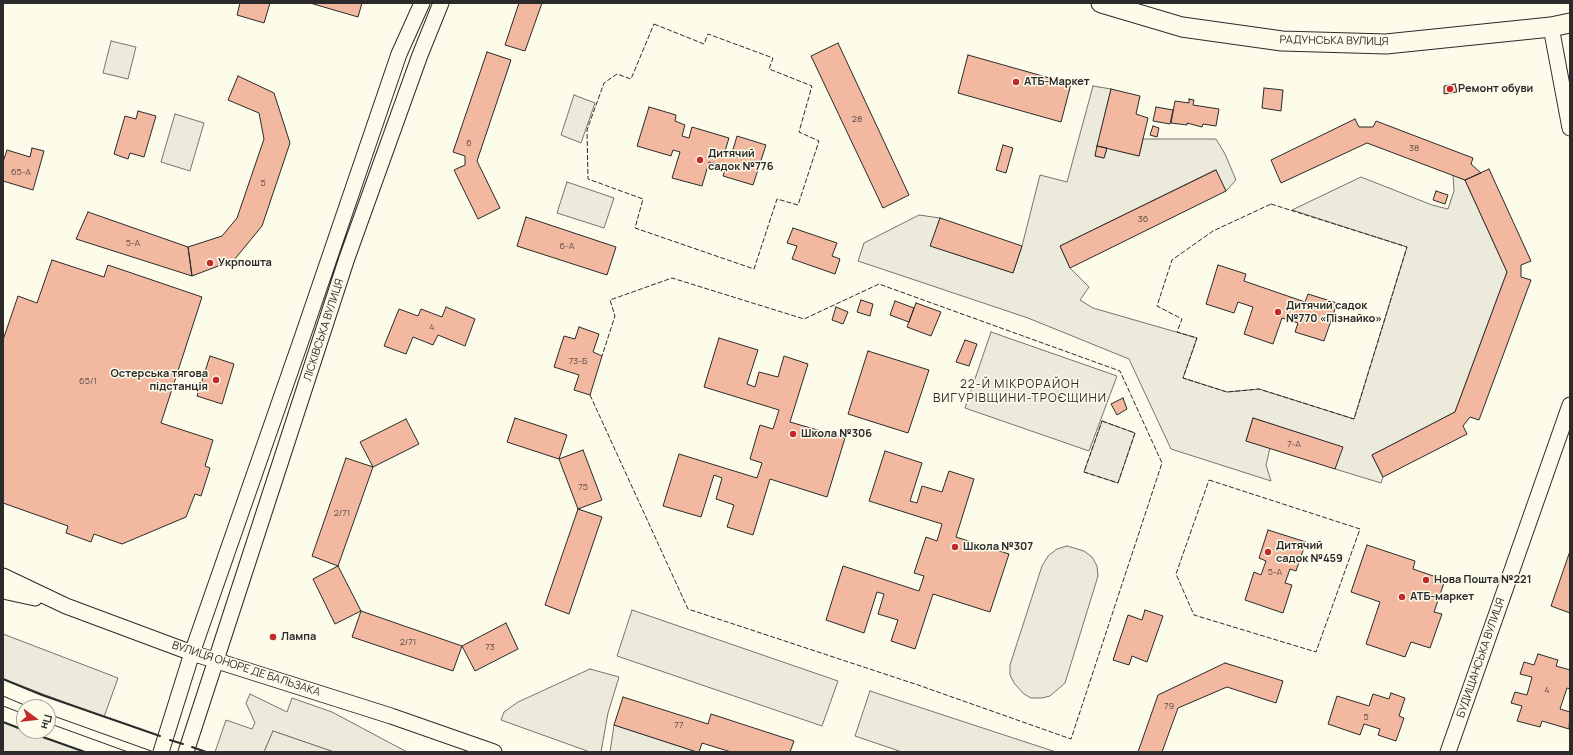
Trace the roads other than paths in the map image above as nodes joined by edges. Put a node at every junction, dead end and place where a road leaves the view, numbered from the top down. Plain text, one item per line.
1 (422, 3) edge
2 (441, 3) edge
3 (1101, 3) edge
4 (1570, 23) edge
5 (1551, 27) junction
6 (1570, 128) edge
7 (1570, 405) edge
8 (3, 576) edge
9 (3, 591) edge
10 (66, 606) junction
11 (192, 653) junction
12 (217, 660) junction
13 (161, 752) edge
14 (186, 752) edge
15 (494, 752) edge
16 (1448, 752) edge

1 - 11 street, ЛІСКІВСЬКА ВУЛИЦЯ
2 - 12 street, ЛІСКІВСЬКА ВУЛИЦЯ
3 - 5 main road, РАДУНСЬКА ВУЛИЦЯ
4 - 5 main road, РАДУНСЬКА ВУЛИЦЯ
5 - 6 street
7 - 16 street, БУДИЩАНСЬКА ВУЛИЦЯ
8 - 10 street, ВУЛИЦЯ ОНОРЕ ДЕ БАЛЬЗАКА
9 - 10 street
10 - 11 street, ВУЛИЦЯ ОНОРЕ ДЕ БАЛЬЗАКА
11 - 12 street, ВУЛИЦЯ ОНОРЕ ДЕ БАЛЬЗАКА
11 - 13 street, ЛІСКІВСЬКА ВУЛИЦЯ
12 - 14 street, ЛІСКІВСЬКА ВУЛИЦЯ
12 - 15 street, ВУЛИЦЯ ОНОРЕ ДЕ БАЛЬЗАКА

